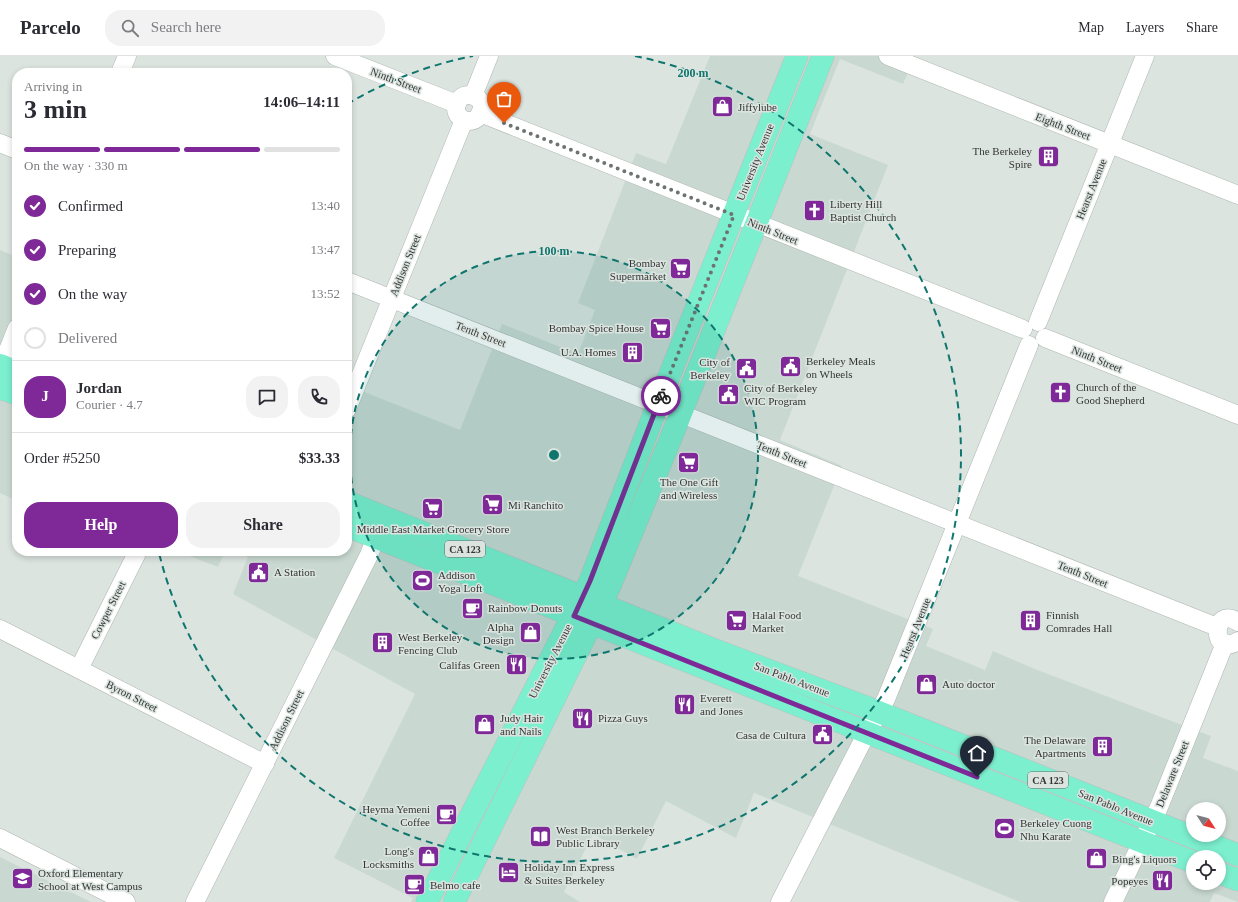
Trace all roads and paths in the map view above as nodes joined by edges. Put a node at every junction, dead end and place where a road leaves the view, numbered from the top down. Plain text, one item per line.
1 (126, 56) edge
2 (334, 56) edge
3 (489, 56) edge
4 (797, 56) edge
5 (823, 56) edge
6 (888, 56) edge
7 (1145, 56) edge
8 (122, 68) edge
9 (473, 96) junction
10 (460, 112) junction
11 (480, 113) junction
12 (0, 143) edge
13 (1109, 144) junction
14 (12, 148) edge
15 (1238, 195) edge
16 (734, 215) junction
17 (756, 224) junction
18 (352, 283) edge
19 (391, 299) junction
20 (1034, 334) junction
21 (12, 345) edge
22 (5, 368) edge
23 (0, 388) edge
24 (12, 392) edge
25 (352, 396) edge
26 (658, 405) junction
27 (681, 414) junction
28 (1238, 415) edge
29 (352, 504) edge
30 (958, 522) junction
31 (352, 528) edge
32 (376, 537) junction
33 (136, 556) edge
34 (588, 610) junction
35 (1237, 617) edge
36 (1217, 627) junction
37 (0, 629) edge
38 (1231, 642) edge
39 (79, 669) junction
40 (879, 712) junction
41 (867, 734) junction
42 (265, 764) junction
43 (1152, 822) junction
44 (0, 838) edge
45 (1143, 842) junction
46 (1238, 856) edge
47 (1186, 859) edge
48 (1226, 876) edge
49 (1238, 880) edge
50 (126, 902) edge
51 (195, 902) edge
52 (428, 902) edge
53 (454, 902) edge
54 (780, 902) edge
55 (1113, 902) edge

1 - 8 street
2 - 10 street, Ninth Street
3 - 9 street
4 - 16 main road, University Avenue
5 - 17 main road, University Avenue
6 - 13 street, Eighth Street
7 - 13 street, Hearst Avenue
9 - 10 street
9 - 11 street
10 - 11 street
10 - 19 street, Addison Street
11 - 16 street, Ninth Street
12 - 14 street
13 - 15 street, Eighth Street
13 - 20 street, Hearst Avenue
16 - 17 street, Ninth Street
16 - 26 main road, University Avenue
17 - 20 street, Ninth Street
17 - 27 main road, University Avenue
18 - 19 street, Tenth Street
19 - 25 street, Addison Street
19 - 26 street, Tenth Street
20 - 28 street, Ninth Street
20 - 30 street, Hearst Avenue
21 - 22 street
23 - 24 main road
26 - 27 street, Tenth Street
26 - 34 main road, University Avenue
27 - 30 street, Tenth Street
27 - 34 main road, University Avenue
29 - 34 main road, San Pablo Avenue / CA 123
30 - 36 street, Tenth Street
30 - 40 street, Hearst Avenue
31 - 32 main road, San Pablo Avenue / CA 123
32 - 34 main road, San Pablo Avenue / CA 123
32 - 42 street, Addison Street
33 - 39 street, Cowper Street
34 - 40 main road, San Pablo Avenue / CA 123
34 - 41 main road, San Pablo Avenue / CA 123
34 - 52 main road, University Avenue
34 - 53 main road, University Avenue
35 - 36 street
36 - 38 street
37 - 39 street, Byron Street
38 - 43 street, Delaware Street
39 - 42 street, Byron Street
40 - 41 street, Hearst Avenue
40 - 43 main road, San Pablo Avenue / CA 123
41 - 45 main road, San Pablo Avenue / CA 123
41 - 54 street, Hearst Avenue
42 - 51 street, Addison Street
43 - 45 street, Delaware Street
43 - 46 main road, San Pablo Avenue / CA 123
44 - 50 street
45 - 47 main road, San Pablo Avenue / CA 123
45 - 55 street, Delaware Street
48 - 49 main road

